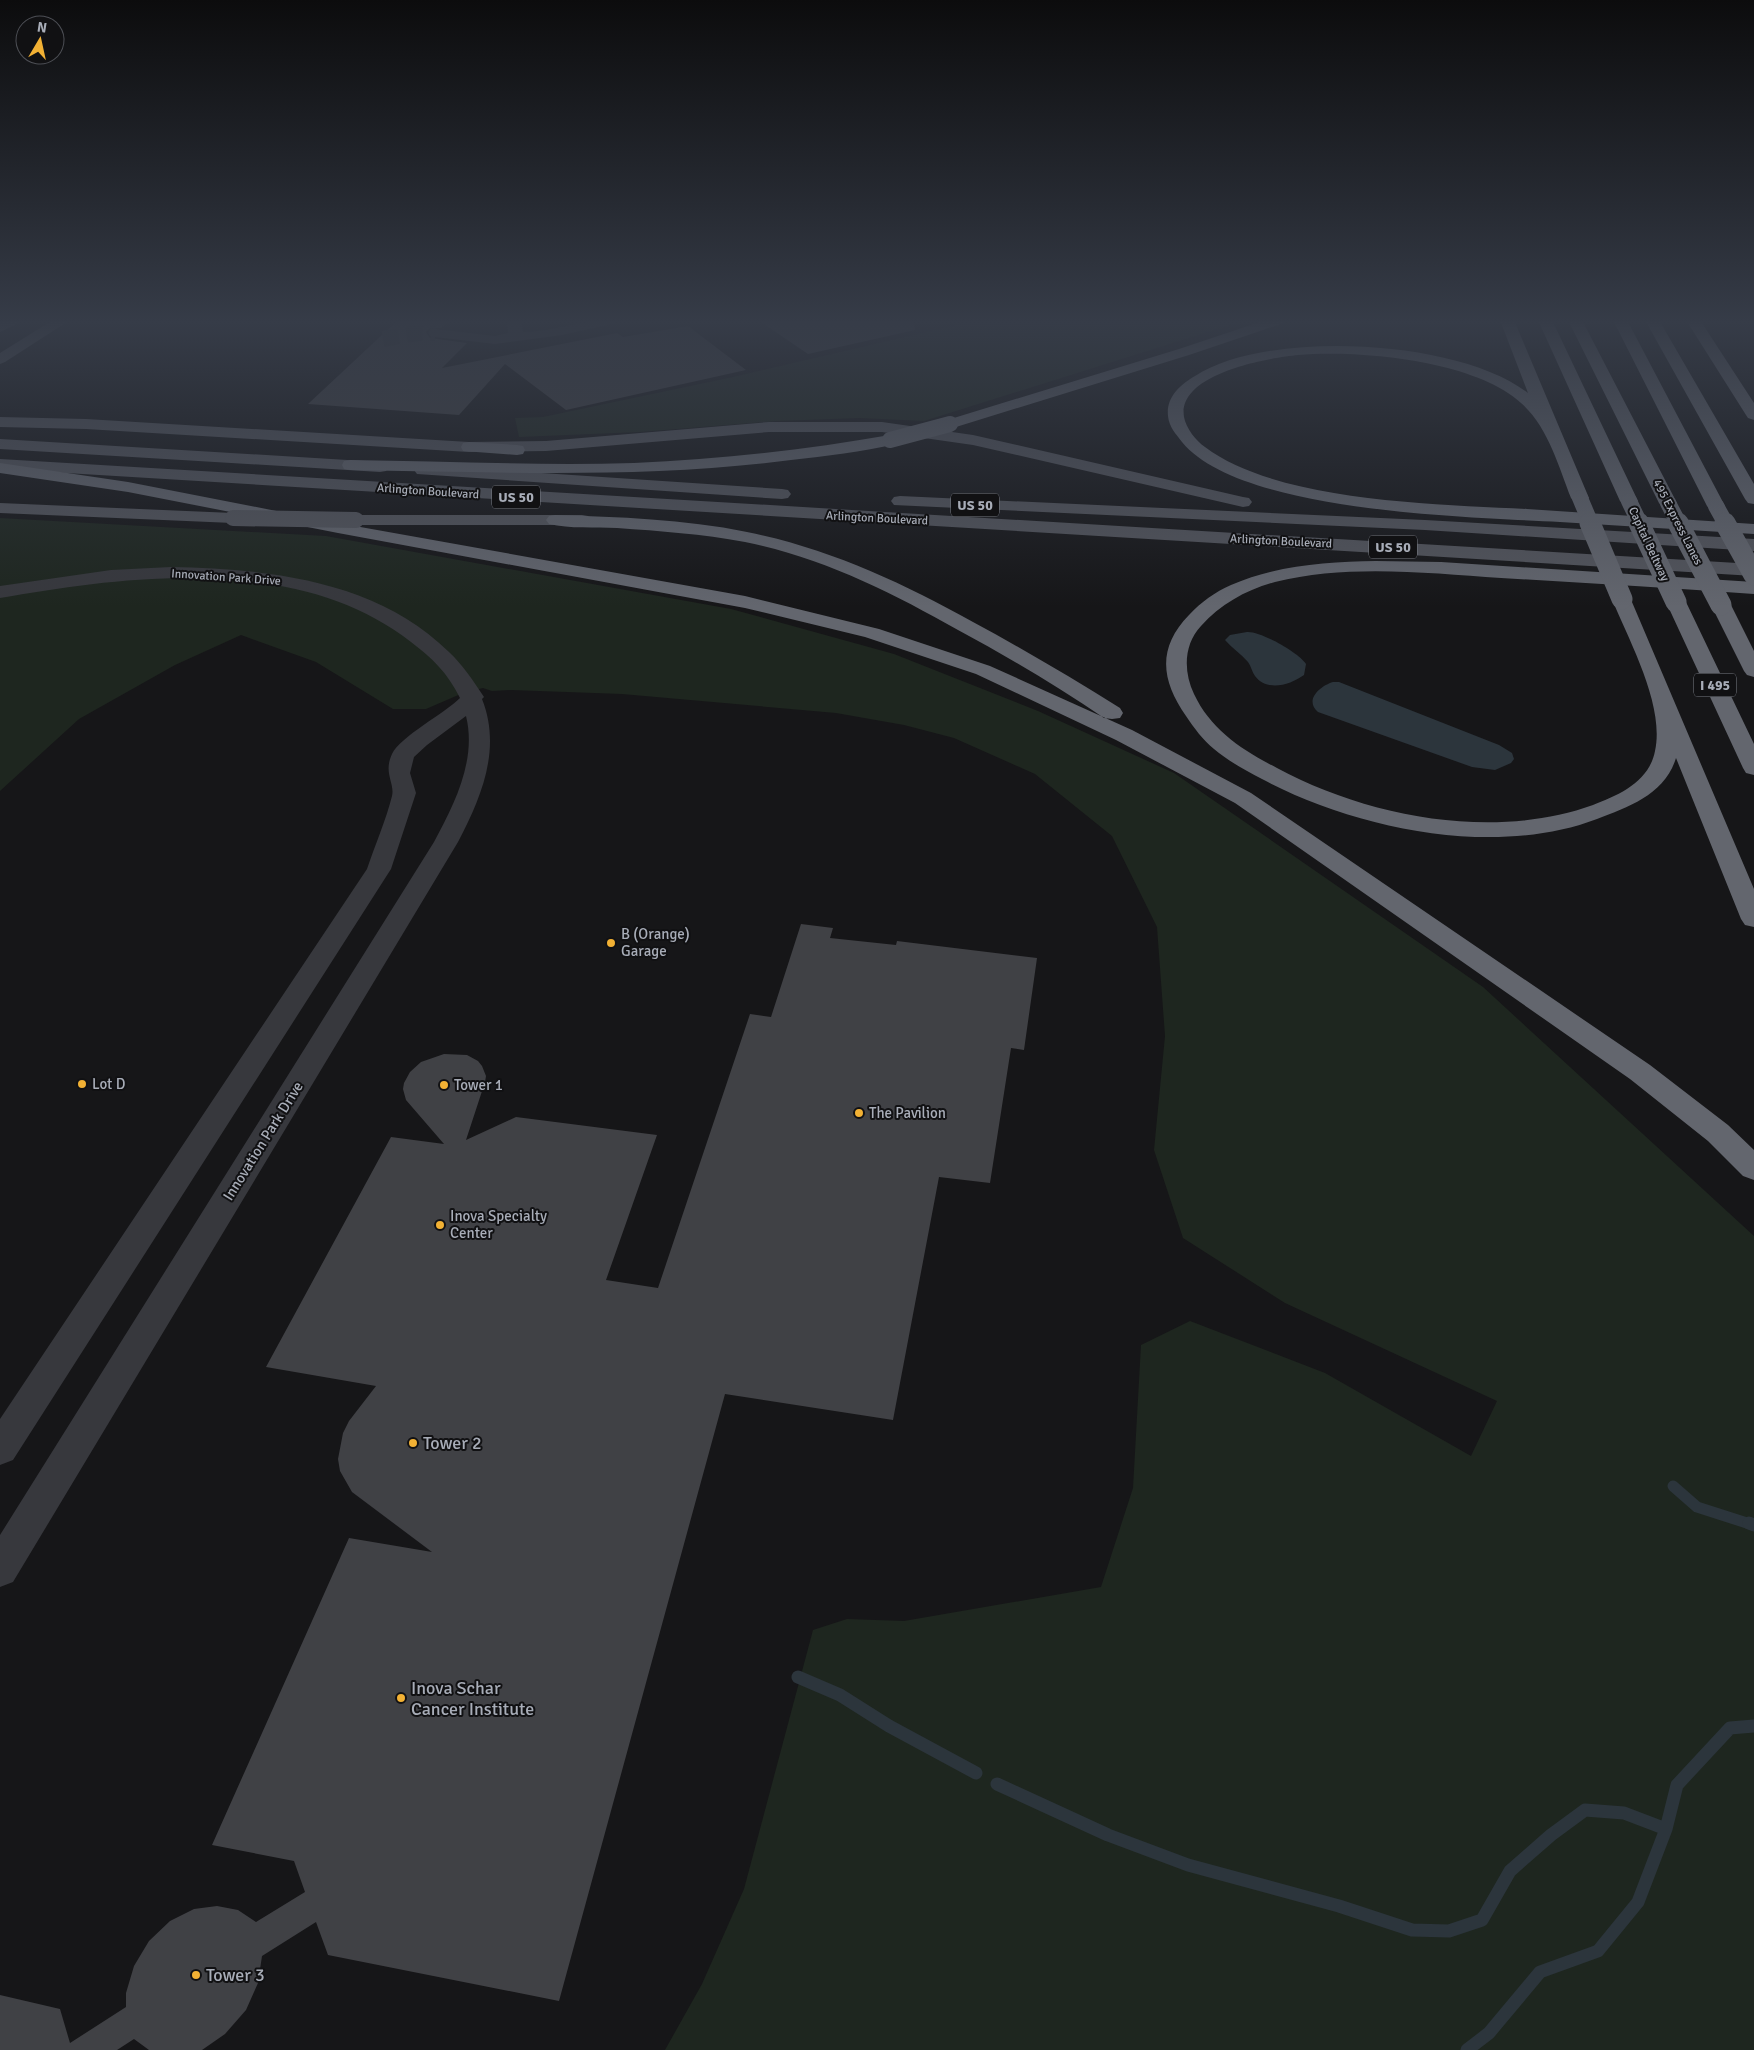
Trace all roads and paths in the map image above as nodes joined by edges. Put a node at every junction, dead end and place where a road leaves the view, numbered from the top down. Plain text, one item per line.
1 (14, 416) edge
2 (977, 416) edge
3 (1175, 416) edge
4 (1541, 416) edge
5 (1545, 416) edge
6 (1589, 416) edge
7 (1624, 416) edge
8 (1669, 416) edge
9 (1707, 416) edge
10 (0, 422) edge
11 (86, 424) junction
12 (1548, 424) junction
13 (0, 444) edge
14 (469, 447) junction
15 (718, 462) junction
16 (350, 465) junction
17 (0, 466) edge
18 (800, 495) dead end
19 (1754, 499) edge
20 (887, 500) dead end
21 (0, 508) edge
22 (555, 520) junction
23 (1425, 525) junction
24 (1032, 528) junction
25 (1754, 529) edge
26 (1754, 545) edge
27 (1754, 570) edge
28 (1754, 575) edge
29 (1754, 588) edge
30 (0, 592) edge
31 (1754, 671) edge
32 (1657, 684) junction
33 (473, 697) junction
34 (1754, 768) edge
35 (1243, 798) junction
36 (1754, 919) edge
37 (1754, 1168) edge
38 (0, 1449) edge
39 (0, 1569) edge

1 - 11 main road
2 - 15 highway, bridge
3 - 25 highway
4 - 12 highway
5 - 12 highway
6 - 34 highway, Capital Beltway / I 495, bridge
7 - 31 highway, 495 Express Lanes / I 495, bridge
8 - 28 highway, bridge
9 - 19 highway
10 - 11 main road
11 - 14 main road
12 - 32 highway, bridge
13 - 16 main road, Arlington Boulevard / US 50
14 - 15 highway
14 - 23 main road
15 - 16 highway
16 - 18 main road, Arlington Boulevard / US 50
17 - 24 main road, Arlington Boulevard / US 50
17 - 35 highway
20 - 23 main road, Arlington Boulevard / US 50
21 - 22 main road, bridge
22 - 24 main road
22 - 35 highway
23 - 26 main road, Arlington Boulevard / US 50
24 - 27 main road, Arlington Boulevard / US 50
29 - 32 highway
30 - 33 street, Innovation Park Drive
32 - 36 highway
33 - 38 street
33 - 39 street, Innovation Park Drive
35 - 37 highway

